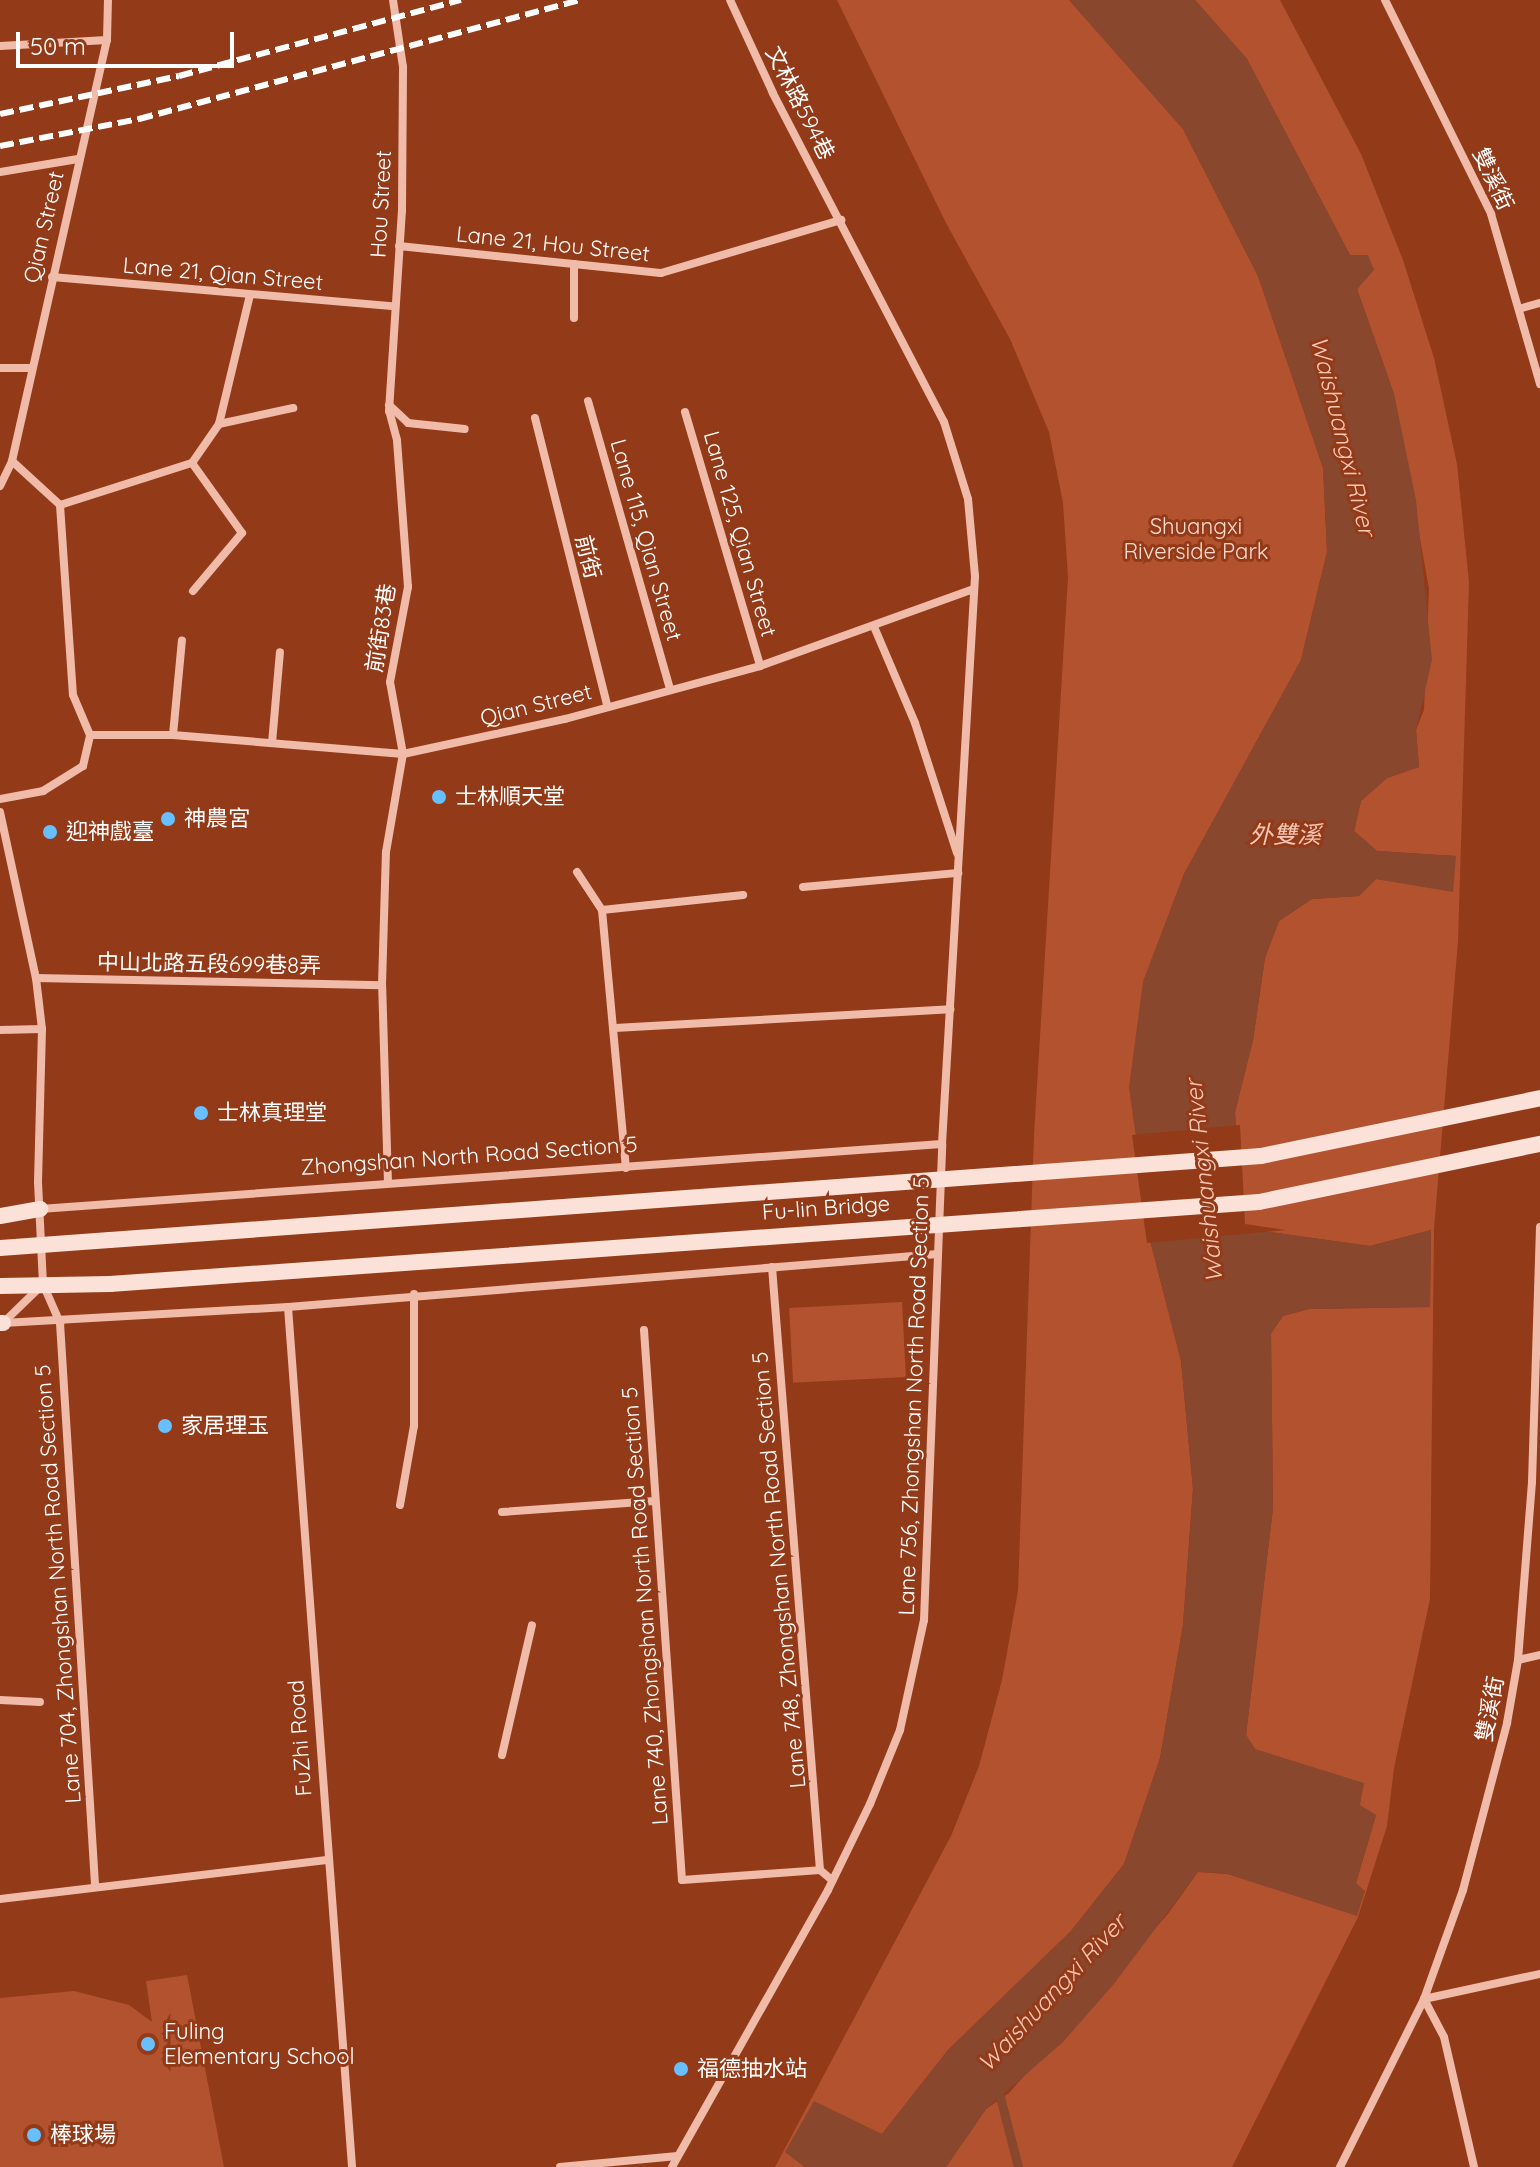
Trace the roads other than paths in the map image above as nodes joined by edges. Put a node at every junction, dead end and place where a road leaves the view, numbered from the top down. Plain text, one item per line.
1 (108, 0) edge
2 (393, 0) edge
3 (730, 0) edge
4 (1385, 0) edge
5 (107, 40) junction
6 (0, 46) edge
7 (78, 159) junction
8 (0, 172) edge
9 (841, 220) junction
10 (399, 246) junction
11 (574, 264) junction
12 (52, 277) junction
13 (250, 295) junction
14 (1540, 303) edge
15 (392, 306) junction
16 (1522, 308) junction
17 (574, 318) dead end
18 (0, 368) edge
19 (29, 368) junction
20 (1540, 384) edge
21 (588, 401) dead end
22 (293, 408) dead end
23 (389, 408) junction
24 (685, 412) dead end
25 (535, 418) dead end
26 (219, 424) junction
27 (465, 429) dead end
28 (12, 461) junction
29 (192, 463) junction
30 (0, 486) edge
31 (60, 505) junction
32 (974, 589) junction
33 (193, 591) dead end
34 (875, 629) junction
35 (182, 640) dead end
36 (280, 652) dead end
37 (760, 666) junction
38 (670, 689) junction
39 (607, 705) junction
40 (90, 735) junction
41 (173, 735) junction
42 (272, 743) junction
43 (403, 754) junction
44 (0, 799) edge
45 (1, 817) edge
46 (959, 858) junction
47 (577, 872) dead end
48 (958, 873) junction
49 (803, 887) dead end
50 (743, 895) dead end
51 (602, 910) junction
52 (36, 978) junction
53 (382, 985) junction
54 (950, 1009) junction
55 (615, 1028) junction
56 (42, 1029) junction
57 (0, 1030) edge
58 (1540, 1098) edge
59 (942, 1144) junction
60 (1540, 1144) edge
61 (626, 1168) junction
62 (388, 1183) junction
63 (40, 1209) junction
64 (0, 1216) edge
65 (1540, 1227) edge
66 (41, 1246) junction
67 (0, 1248) edge
68 (938, 1254) junction
69 (772, 1267) junction
70 (43, 1284) junction
71 (0, 1286) edge
72 (414, 1294) junction
73 (288, 1307) junction
74 (60, 1323) junction
75 (1, 1325) edge
76 (644, 1330) dead end
77 (655, 1501) junction
78 (400, 1505) dead end
79 (502, 1512) dead end
80 (532, 1625) dead end
81 (1540, 1655) edge
82 (1518, 1660) junction
83 (0, 1700) edge
84 (40, 1702) dead end
85 (502, 1755) dead end
86 (327, 1860) junction
87 (820, 1870) junction
88 (832, 1880) junction
89 (95, 1884) junction
90 (0, 1899) edge
91 (1540, 1974) edge
92 (1424, 1999) junction
93 (677, 2156) junction
94 (352, 2167) edge
95 (560, 2167) edge
96 (672, 2167) edge
97 (1340, 2167) edge
98 (1474, 2167) edge

1 - 5 street, Qian Street
2 - 10 street, Hou Street
3 - 9 street, 文林路594巷
4 - 16 street, 雙溪街
5 - 6 street
5 - 7 street, Qian Street
7 - 8 street
7 - 12 street, Qian Street
9 - 11 street, Lane 21, Hou Street
9 - 32 street, 文林路594巷
10 - 11 street, Lane 21, Hou Street
10 - 15 street, Hou Street
11 - 17 street
12 - 13 street, Lane 21, Qian Street
12 - 19 street, Qian Street
13 - 15 street, Lane 21, Qian Street
13 - 26 street
14 - 16 street
15 - 23 street, Hou Street
16 - 20 street, 雙溪街
18 - 19 street
19 - 28 street, Qian Street
21 - 38 street, Lane 115, Qian Street
22 - 26 street
23 - 27 street
23 - 43 street, 前街83巷
24 - 37 street, Lane 125, Qian Street
25 - 39 street, 前街
26 - 29 street
28 - 30 street, Qian Street
28 - 31 street
29 - 31 street
29 - 33 street
31 - 40 street
32 - 34 street, Qian Street
32 - 46 street, Lane 756, Zhongshan North Road Section 5
34 - 37 street, Qian Street
34 - 46 street
35 - 41 street
36 - 42 street
37 - 38 street, Qian Street
38 - 39 street, Qian Street
39 - 43 street, Qian Street
40 - 41 street, Qian Street
40 - 44 street
41 - 42 street, Qian Street
42 - 43 street, Qian Street
43 - 53 street
45 - 52 street
46 - 48 street, Lane 756, Zhongshan North Road Section 5
47 - 51 street
48 - 49 street
48 - 54 street, Lane 756, Zhongshan North Road Section 5
50 - 51 street
51 - 55 street
52 - 53 street, 中山北路五段699巷8弄
52 - 56 street
53 - 62 street
54 - 55 street
54 - 59 street, Lane 756, Zhongshan North Road Section 5
55 - 61 street
56 - 57 street
56 - 63 street
58 - 66 main road, Fu-lin Bridge, bridge
59 - 61 street, Zhongshan North Road Section 5
59 - 68 street, Lane 756, Zhongshan North Road Section 5
60 - 70 main road, Fu-lin Bridge, bridge
61 - 62 street, Zhongshan North Road Section 5
62 - 63 street, Zhongshan North Road Section 5
63 - 64 main road, Zhongshan North Road Section 5
63 - 66 street
65 - 82 street, 雙溪街
66 - 67 main road
66 - 70 street
68 - 69 street
68 - 88 street, Lane 756, Zhongshan North Road Section 5
69 - 72 street
69 - 87 street, Lane 748, Zhongshan North Road Section 5
70 - 71 main road
70 - 74 street, Lane 704, Zhongshan North Road Section 5
70 - 75 street
72 - 73 street
72 - 78 street
73 - 74 street
73 - 86 street, FuZhi Road
74 - 75 street
74 - 89 street, Lane 704, Zhongshan North Road Section 5
76 - 77 street, Lane 740, Zhongshan North Road Section 5
77 - 79 street
77 - 87 street, Lane 740, Zhongshan North Road Section 5
80 - 85 street
81 - 82 street
82 - 92 street, 雙溪街
83 - 84 street
86 - 89 street
86 - 94 street, FuZhi Road
87 - 88 street
88 - 93 street, Lane 756, Zhongshan North Road Section 5
89 - 90 street
91 - 92 street
92 - 97 street, 雙溪街
92 - 98 street
93 - 95 street
93 - 96 street, Lane 756, Zhongshan North Road Section 5

